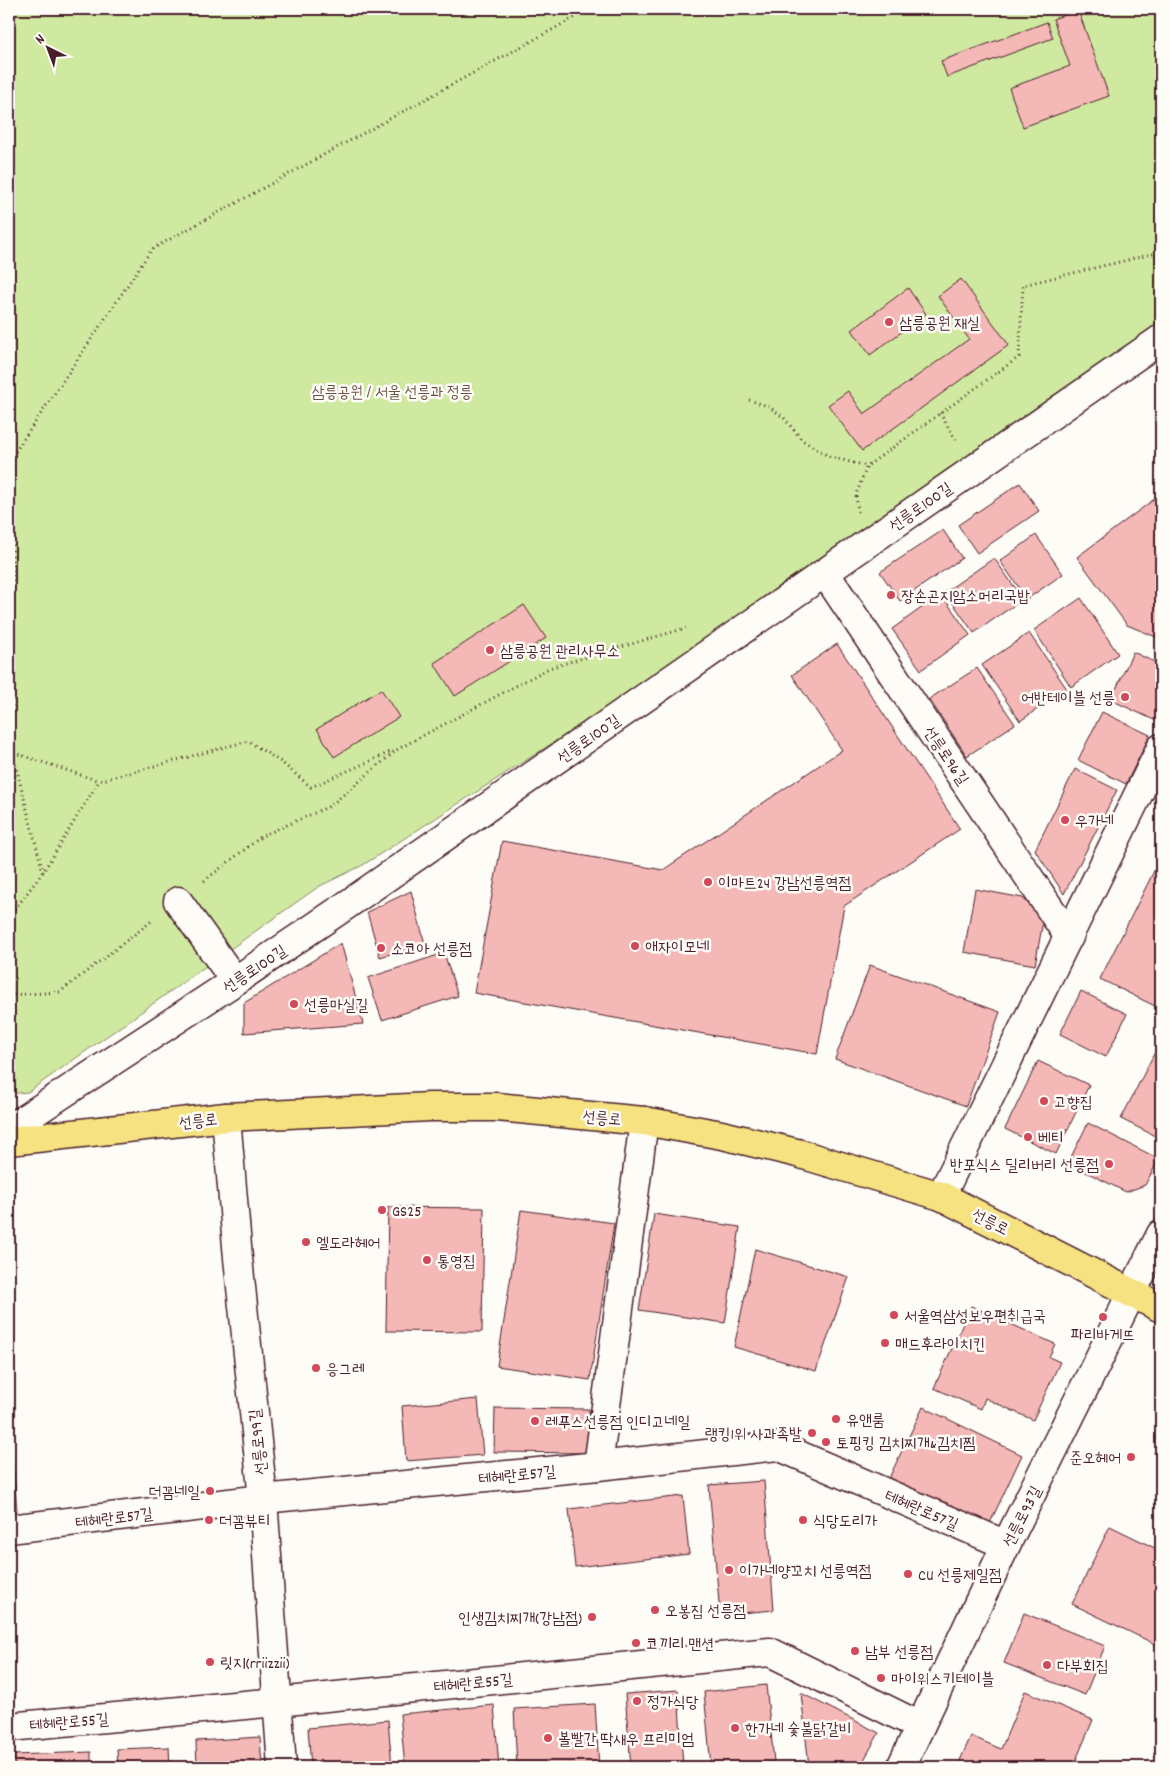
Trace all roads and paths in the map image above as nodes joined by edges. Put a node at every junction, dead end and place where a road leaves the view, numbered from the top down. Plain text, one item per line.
1 (590, 9) edge
2 (1161, 252) edge
3 (1161, 339) edge
4 (749, 400) dead end
5 (940, 413) junction
6 (959, 445) dead end
7 (867, 466) junction
8 (859, 519) dead end
9 (825, 573) junction
10 (692, 626) dead end
11 (1161, 748) edge
12 (398, 749) junction
13 (10, 751) edge
14 (99, 781) junction
15 (43, 872) junction
16 (178, 901) junction
17 (9, 916) edge
18 (1069, 937) junction
19 (235, 981) junction
20 (9, 994) edge
21 (226, 1117) junction
22 (644, 1121) junction
23 (9, 1129) edge
24 (9, 1141) edge
25 (941, 1196) junction
26 (1161, 1234) edge
27 (1133, 1293) junction
28 (1161, 1308) edge
29 (598, 1466) junction
30 (263, 1499) junction
31 (9, 1529) edge
32 (1006, 1545) junction
33 (277, 1702) junction
34 (920, 1726) junction
35 (9, 1727) edge
36 (282, 1767) edge
37 (901, 1767) edge

1 - 13 path
2 - 5 path
3 - 9 street, 선릉로100길
4 - 7 path
5 - 6 path
5 - 7 path
7 - 8 path
9 - 18 street, 선릉로96길
9 - 19 street, 선릉로100길
10 - 12 path
11 - 18 street
12 - 14 path
12 - 16 path
13 - 14 path
13 - 15 path
14 - 15 path
15 - 17 path
16 - 19 street
16 - 20 path
18 - 25 street
19 - 23 street, 선릉로100길
21 - 22 main road, 선릉로
21 - 24 main road, 선릉로
21 - 30 street, 선릉로99길
22 - 25 main road, 선릉로
22 - 29 street
25 - 27 main road, 선릉로
26 - 27 street, 선릉로93길
27 - 28 main road, 선릉로
27 - 32 street, 선릉로93길
29 - 30 street, 테헤란로57길
29 - 32 street, 테헤란로57길
30 - 31 street, 테헤란로57길
30 - 33 street, 선릉로99길
32 - 34 street, 선릉로93길
33 - 34 street, 테헤란로55길
33 - 35 street, 테헤란로55길
33 - 36 street, 선릉로99길
34 - 37 street, 선릉로93길

